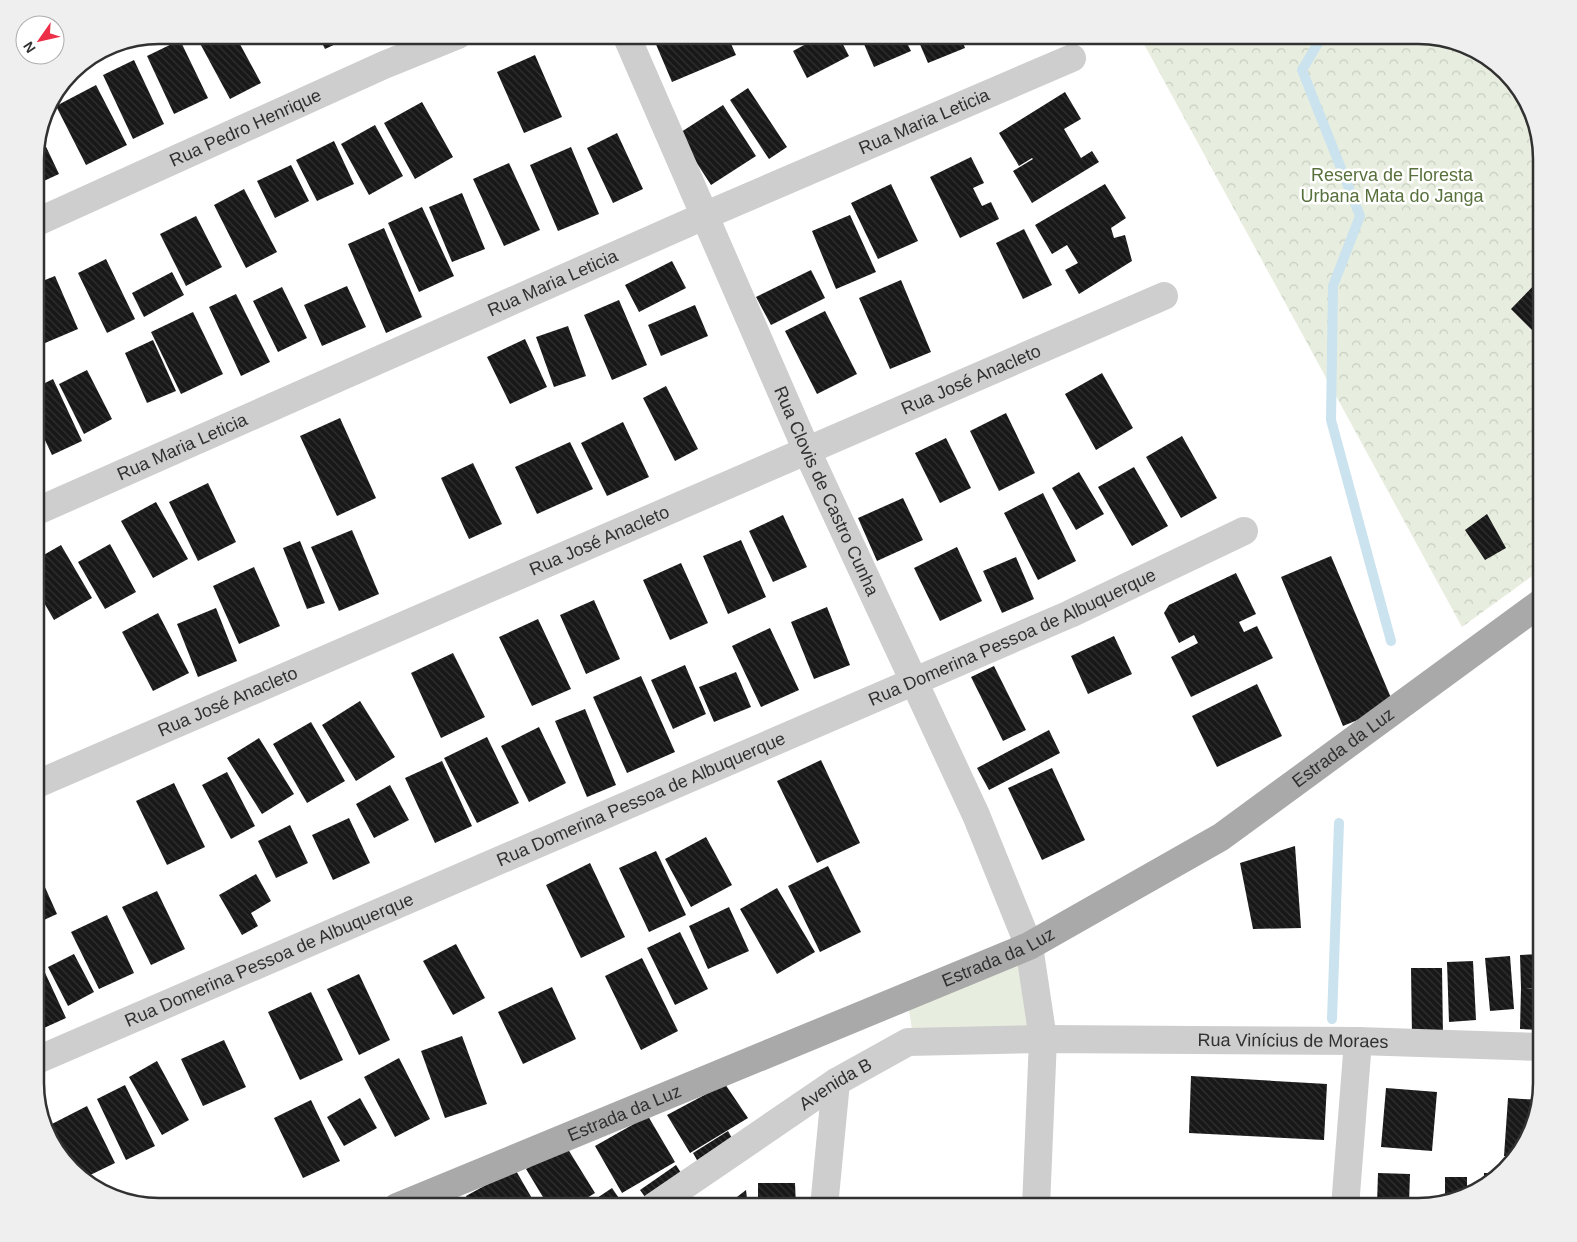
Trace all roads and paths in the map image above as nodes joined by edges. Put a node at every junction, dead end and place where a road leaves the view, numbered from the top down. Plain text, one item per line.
1 (436, 44) edge
2 (630, 44) edge
3 (1072, 58) dead end
4 (704, 216) junction
5 (44, 220) edge
6 (1164, 296) dead end
7 (807, 451) junction
8 (44, 508) edge
9 (1244, 531) dead end
10 (1533, 609) edge
11 (914, 682) junction
12 (44, 781) edge
13 (1029, 946) junction
14 (1043, 1039) junction
15 (1358, 1041) junction
16 (1533, 1047) edge
17 (44, 1057) edge
18 (836, 1082) junction
19 (419, 1198) edge
20 (666, 1198) edge
21 (825, 1198) edge
22 (1036, 1198) edge
23 (1345, 1198) edge

1 - 5 street, Rua Pedro Henrique
2 - 4 street, Rua Clovis de Castro Cunha
3 - 4 street, Rua Maria Leticia
4 - 7 street, Rua Clovis de Castro Cunha
4 - 8 street, Rua Maria Leticia
6 - 7 street, Rua José Anacleto
7 - 11 street, Rua Clovis de Castro Cunha
7 - 12 street, Rua José Anacleto
9 - 11 street, Rua Domerina Pessoa de Albuquerque
10 - 13 main road, Estrada da Luz
11 - 13 street, Rua Clovis de Castro Cunha
11 - 17 street, Rua Domerina Pessoa de Albuquerque
13 - 14 street, Rua Clovis de Castro Cunha
13 - 19 main road, Estrada da Luz
14 - 15 street, Rua Vinícius de Moraes
14 - 18 street, Avenida B
14 - 22 street, Rua Clovis de Castro Cunha
15 - 16 street, Rua Vinícius de Moraes
15 - 23 street
18 - 20 street, Avenida B
18 - 21 street

